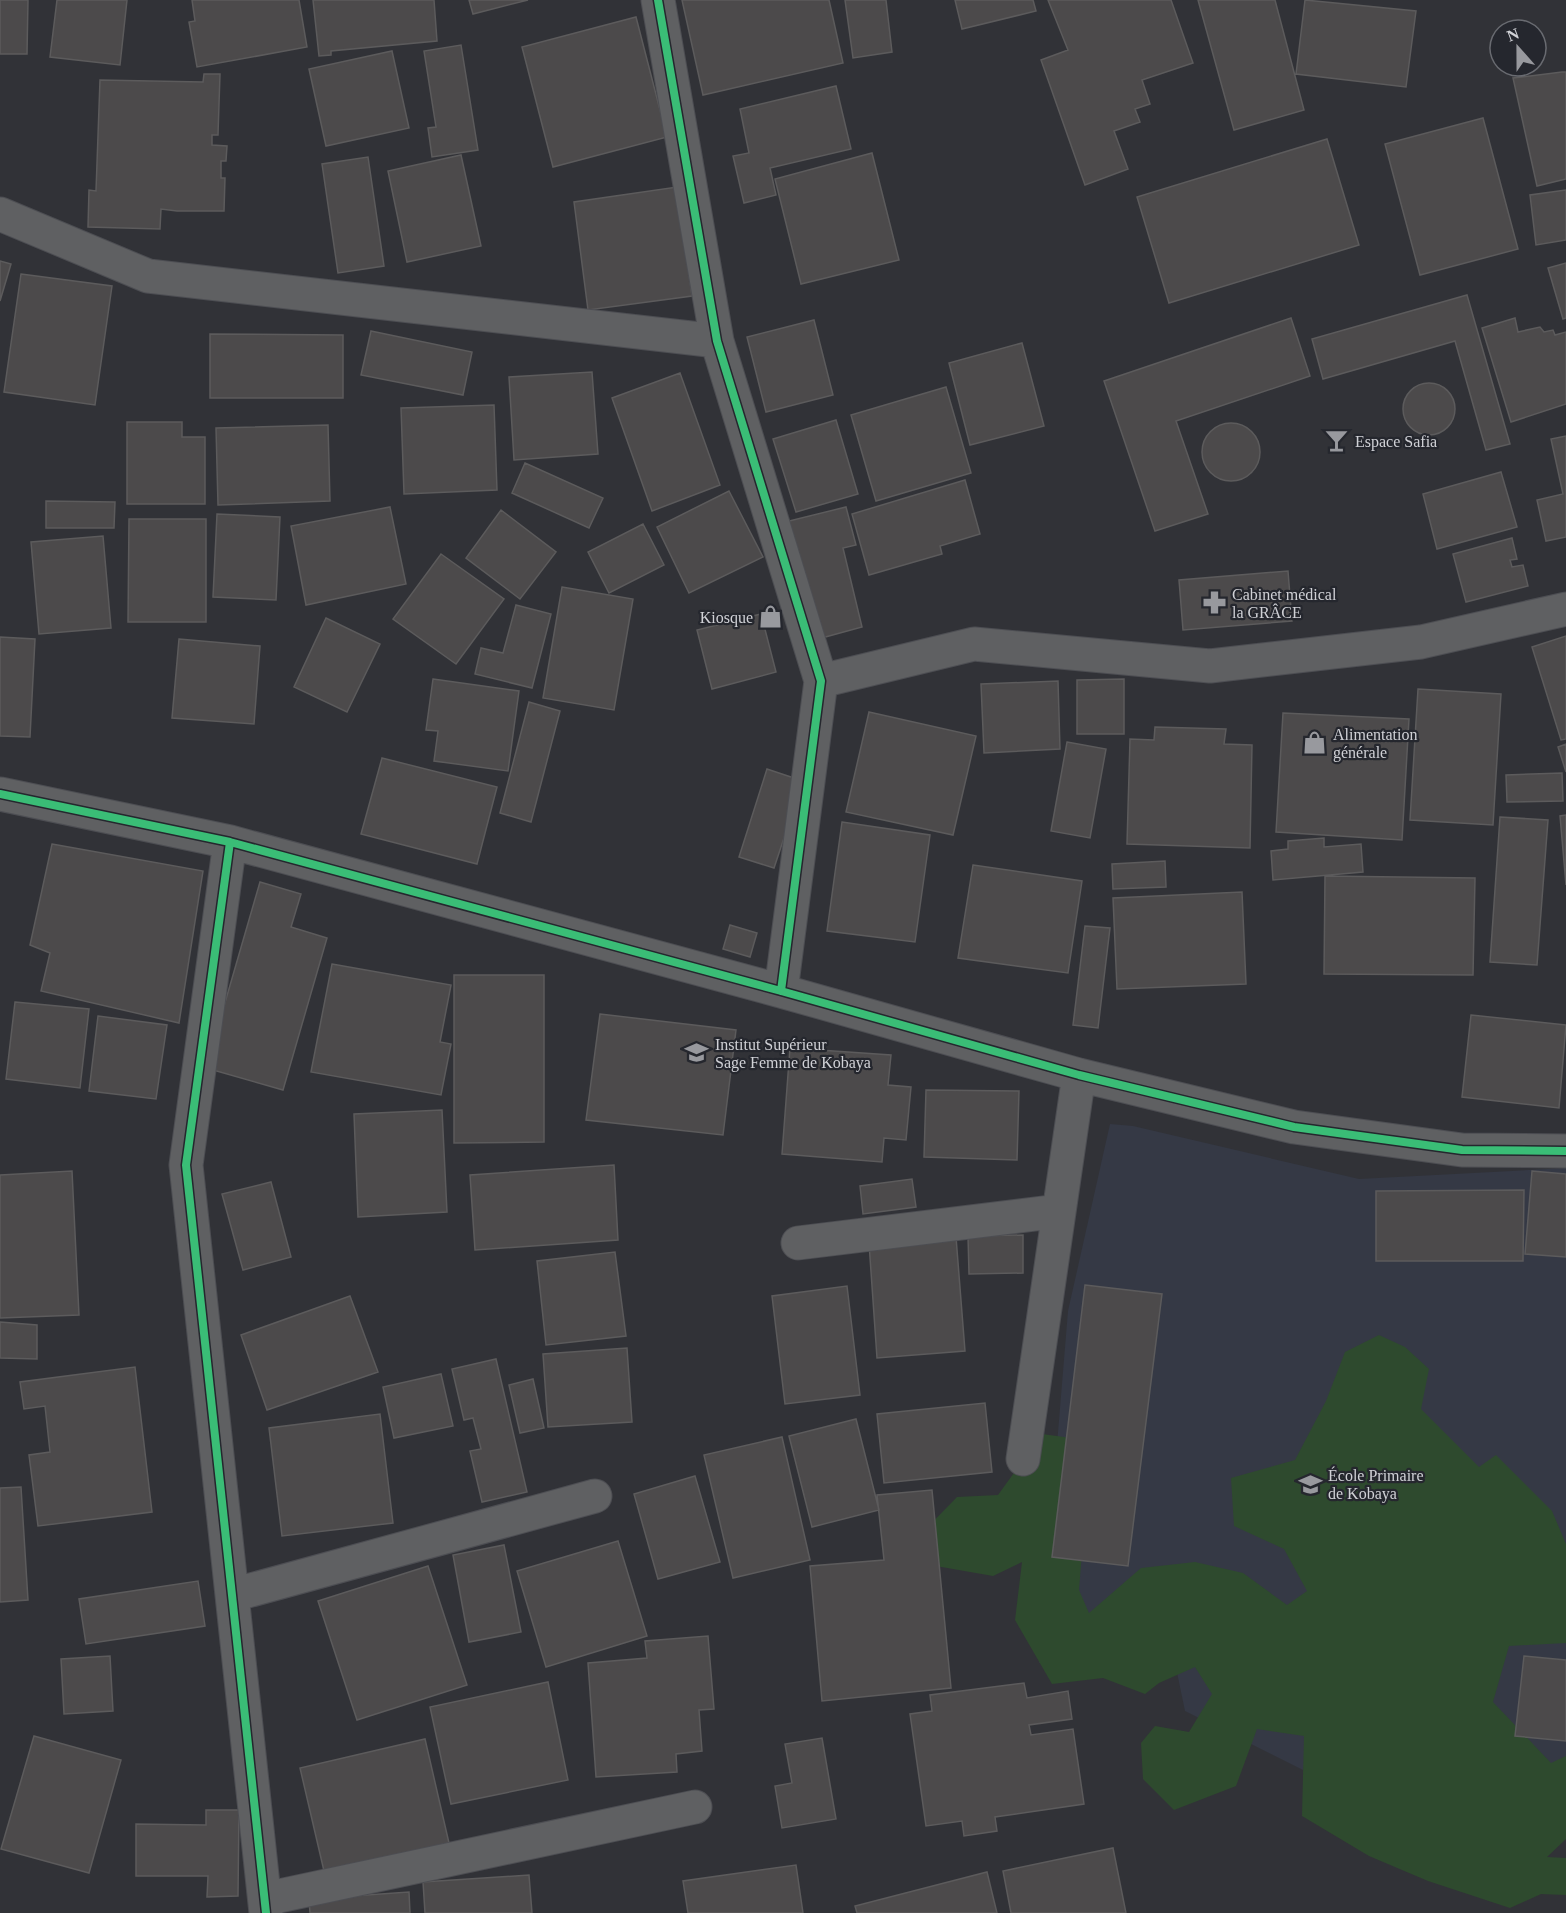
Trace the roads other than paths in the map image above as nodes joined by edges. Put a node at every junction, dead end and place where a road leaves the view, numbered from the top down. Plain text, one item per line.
1 (658, 0) edge
2 (0, 214) edge
3 (717, 341) junction
4 (1566, 609) edge
5 (821, 681) junction
6 (0, 794) edge
7 (230, 842) junction
8 (781, 991) junction
9 (1079, 1075) junction
10 (1566, 1151) edge
11 (1059, 1211) junction
12 (798, 1243) dead end
13 (1023, 1459) dead end
14 (595, 1496) dead end
15 (232, 1595) junction
16 (695, 1807) dead end
17 (265, 1906) edge

1 - 3 street
2 - 3 street
3 - 5 street
4 - 5 street
5 - 8 street
6 - 7 street
7 - 8 street
7 - 15 street
8 - 9 street
9 - 10 street
9 - 11 street
11 - 12 street
11 - 13 street
14 - 15 street
15 - 17 street
16 - 17 street

